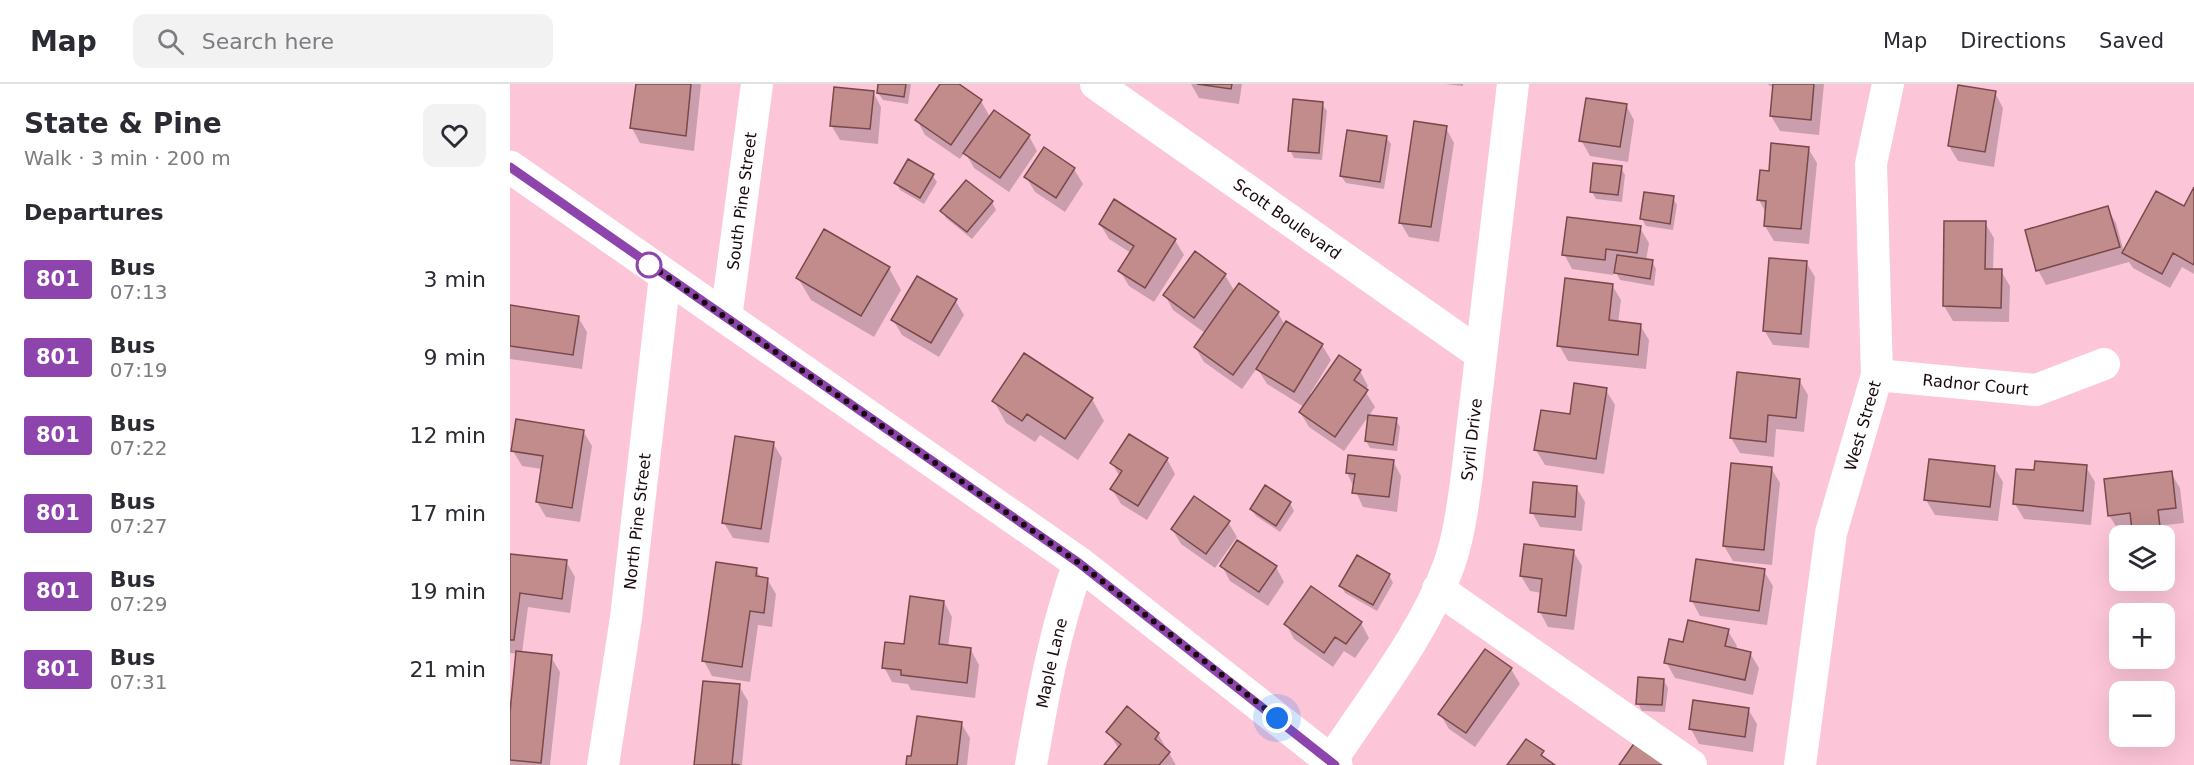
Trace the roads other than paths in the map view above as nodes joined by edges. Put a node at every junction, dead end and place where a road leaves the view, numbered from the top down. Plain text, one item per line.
1 (757, 84) edge
2 (1513, 84) edge
3 (1888, 84) edge
4 (1110, 88) edge
5 (510, 168) edge
6 (665, 276) junction
7 (726, 318) junction
8 (1479, 353) junction
9 (2104, 364) dead end
10 (1877, 375) junction
11 (1079, 563) junction
12 (1438, 589) junction
13 (1333, 763) edge
14 (603, 765) edge
15 (1031, 765) edge
16 (1691, 765) edge
17 (1800, 765) edge

1 - 7 street, South Pine Street
2 - 8 street, Syril Drive
3 - 10 street, West Street
4 - 8 street, Scott Boulevard
5 - 6 main road
6 - 7 main road
6 - 14 street, North Pine Street
7 - 11 main road
8 - 12 street, Syril Drive
9 - 10 street, Radnor Court
10 - 17 street, West Street
11 - 13 main road
11 - 15 street, Maple Lane
12 - 13 street, Syril Drive
12 - 16 street

